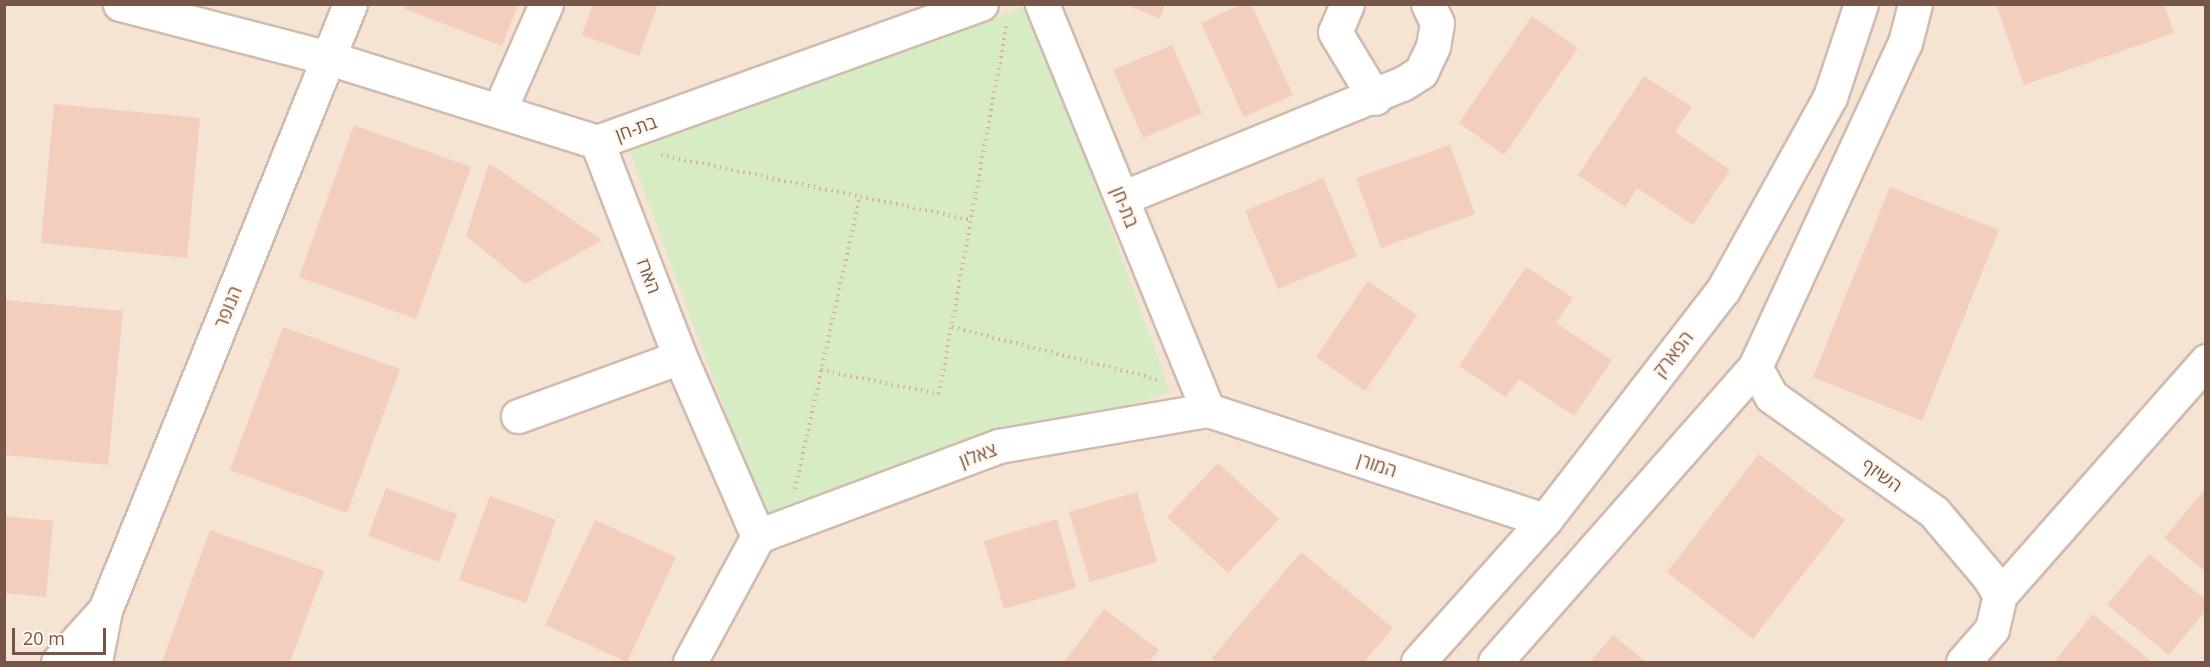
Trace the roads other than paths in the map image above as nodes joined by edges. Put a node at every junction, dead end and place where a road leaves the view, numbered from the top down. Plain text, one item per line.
1 (120, 4) edge
2 (350, 4) edge
3 (546, 4) edge
4 (1042, 4) edge
5 (1347, 4) edge
6 (1428, 4) edge
7 (1861, 4) edge
8 (1915, 4) edge
9 (995, 10) edge
10 (329, 58) junction
11 (1375, 98) junction
12 (499, 111) junction
13 (597, 142) junction
14 (1122, 198) junction
15 (680, 357) junction
16 (2205, 361) edge
17 (1755, 367) junction
18 (1204, 400) junction
19 (519, 416) dead end
20 (1545, 520) junction
21 (772, 532) junction
22 (2000, 596) junction
23 (105, 610) junction
24 (58, 663) edge
25 (95, 663) edge
26 (690, 663) edge
27 (1419, 663) edge
28 (1495, 663) edge
29 (1963, 663) edge

1 - 10 street
2 - 10 street, הנופר
3 - 12 street
4 - 14 street, בת-חן
5 - 11 street
6 - 11 street
7 - 20 street, הפארק
8 - 17 street
9 - 13 street, בת-חן
10 - 12 street
10 - 23 street, הנופר
11 - 14 street
12 - 13 street
13 - 15 street, הארז
14 - 18 street, בת-חן
15 - 19 street
15 - 21 street, הארז
16 - 22 street
17 - 22 street, השיזף
17 - 28 street
18 - 20 street, המורן
18 - 21 street, צאלון
20 - 27 street, הפארק
21 - 26 street
22 - 29 street
23 - 24 street, הנופר
23 - 25 street, הנופר

